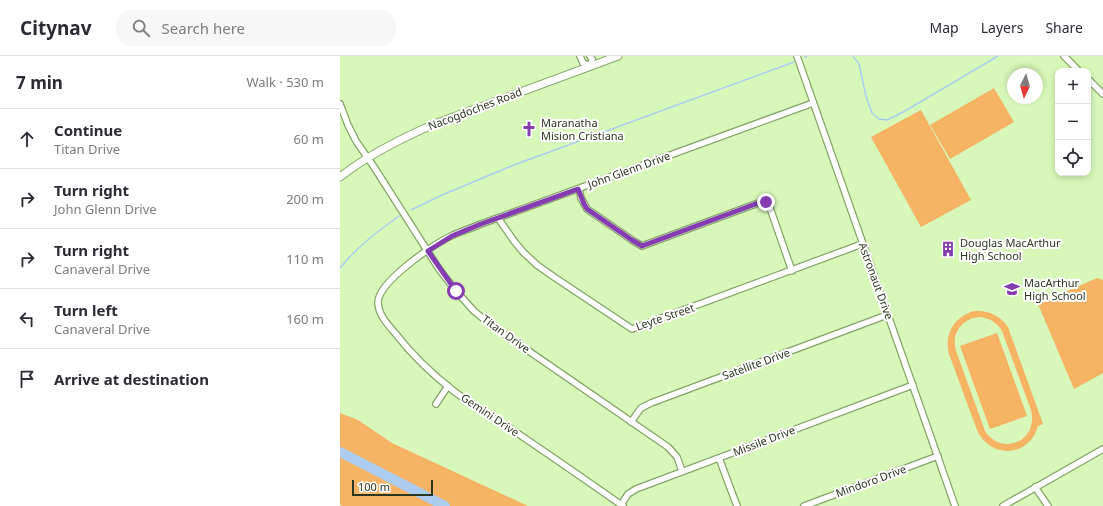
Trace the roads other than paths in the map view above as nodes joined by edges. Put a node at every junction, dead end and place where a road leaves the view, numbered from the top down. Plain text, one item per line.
1 (580, 56) edge
2 (590, 56) edge
3 (618, 56) edge
4 (797, 56) edge
5 (1064, 56) edge
6 (590, 66) junction
7 (1077, 68) edge
8 (1091, 82) edge
9 (1103, 94) edge
10 (813, 103) junction
11 (340, 104) edge
12 (367, 158) junction
13 (340, 178) edge
14 (578, 189) junction
15 (498, 218) junction
16 (862, 244) junction
17 (428, 251) junction
18 (792, 271) junction
19 (378, 304) joint
20 (888, 315) junction
21 (913, 385) junction
22 (448, 386) junction
23 (436, 404) dead end
24 (631, 422) junction
25 (1102, 451) edge
26 (938, 456) junction
27 (719, 458) junction
28 (682, 471) junction
29 (1035, 487) junction
30 (622, 505) edge
31 (737, 506) edge
32 (804, 506) edge
33 (955, 506) edge
34 (1003, 506) edge
35 (1048, 506) edge

1 - 6 street
2 - 6 street
3 - 6 main road, Nacogdoches Road
4 - 10 street, Astronaut Drive
5 - 7 street
6 - 12 main road, Nacogdoches Road
8 - 9 street
10 - 14 street, John Glenn Drive
10 - 16 street, Astronaut Drive
11 - 12 street, Titan Drive
12 - 13 main road, Nacogdoches Road
12 - 17 street, Titan Drive
14 - 15 street, John Glenn Drive
14 - 18 street
15 - 17 street, John Glenn Drive
15 - 18 street, Leyte Street
16 - 18 street, Leyte Street
16 - 20 street, Astronaut Drive
17 - 19 street, John Glenn Drive
17 - 24 street, Titan Drive
19 - 22 street, Gemini Drive
20 - 21 street, Astronaut Drive
20 - 24 street, Satellite Drive
21 - 26 street, Astronaut Drive
21 - 27 street, Missile Drive
22 - 23 street
22 - 30 street, Gemini Drive
24 - 28 street, Titan Drive
25 - 29 street
26 - 32 street, Mindoro Drive
26 - 33 street, Astronaut Drive
27 - 28 street, Missile Drive
27 - 31 street
28 - 30 street, Missile Drive
29 - 34 street
29 - 35 street

